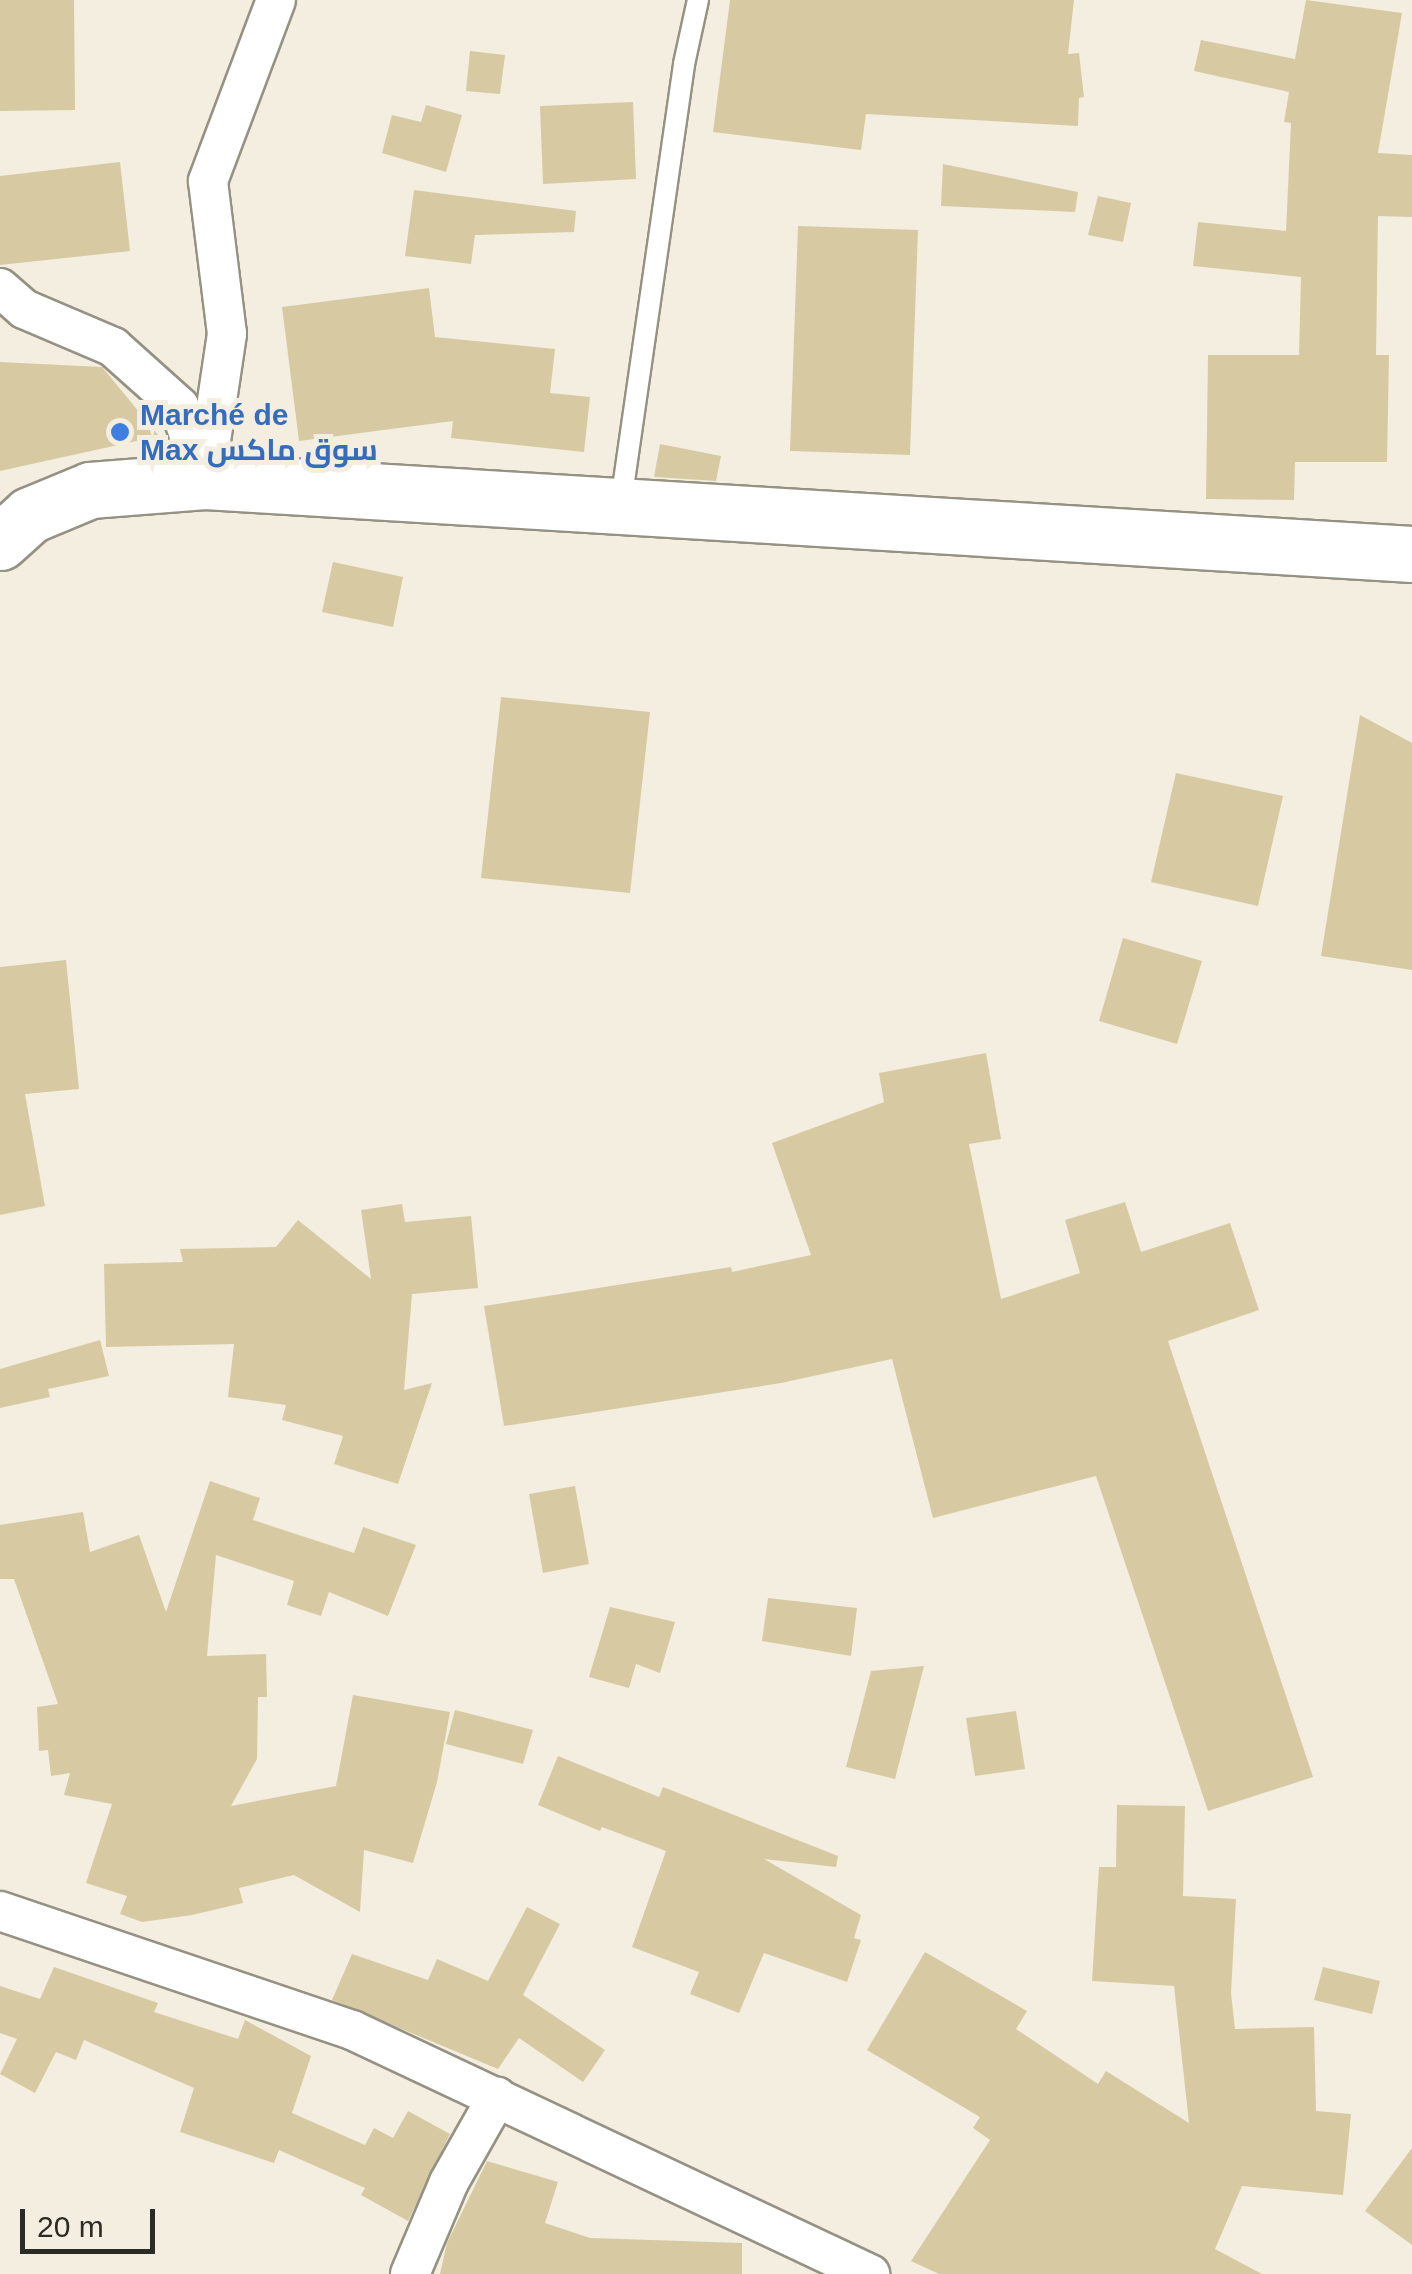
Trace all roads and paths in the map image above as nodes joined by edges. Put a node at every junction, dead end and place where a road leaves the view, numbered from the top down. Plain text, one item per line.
1 (276, 0) edge
2 (698, 0) edge
3 (0, 288) edge
4 (205, 481) junction
5 (621, 507) junction
6 (0, 542) edge
7 (1412, 554) edge
8 (0, 1911) edge
9 (497, 2097) junction
10 (410, 2274) edge
11 (870, 2274) edge

1 - 4 street
2 - 5 lane
3 - 4 street
4 - 5 main road
4 - 6 main road
5 - 7 main road
8 - 9 street
9 - 10 street
9 - 11 street

